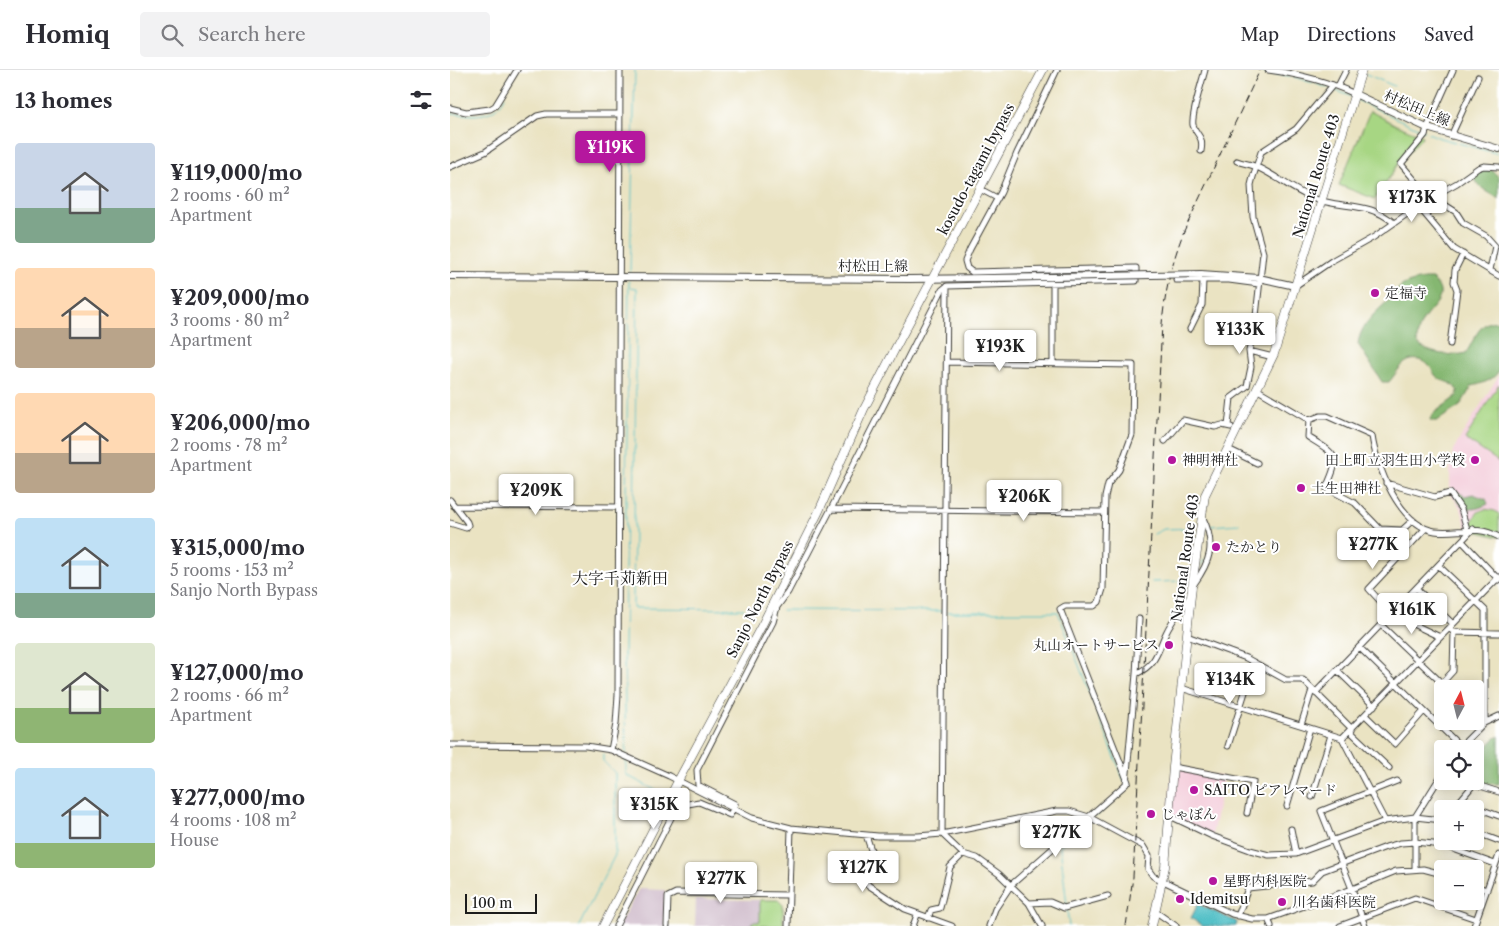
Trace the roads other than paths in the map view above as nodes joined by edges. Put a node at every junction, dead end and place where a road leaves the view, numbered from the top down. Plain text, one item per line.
1 (517, 70) edge
2 (620, 70) edge
3 (1043, 70) edge
4 (1058, 70) edge
5 (1205, 70) edge
6 (1268, 70) edge
7 (1346, 70) edge
8 (1362, 70) edge
9 (1453, 70) edge
10 (1478, 77) dead end
11 (1335, 86) junction
12 (1355, 94) junction
13 (450, 108) edge
14 (620, 114) junction
15 (1426, 132) junction
16 (1451, 136) junction
17 (1499, 149) edge
18 (1201, 151) dead end
19 (1237, 161) dead end
20 (1257, 166) junction
21 (450, 167) edge
22 (1499, 167) edge
23 (980, 188) junction
24 (1433, 196) junction
25 (998, 198) junction
26 (1321, 200) junction
27 (1418, 206) junction
28 (1394, 223) junction
29 (1463, 254) junction
30 (1490, 270) junction
31 (450, 276) edge
32 (622, 276) junction
33 (1499, 276) edge
34 (1202, 277) junction
35 (932, 279) junction
36 (1053, 280) junction
37 (1176, 280) dead end
38 (1259, 281) junction
39 (947, 286) junction
40 (1295, 286) junction
41 (1190, 328) dead end
42 (1450, 344) dead end
43 (1249, 352) junction
44 (1273, 357) junction
45 (947, 362) junction
46 (1052, 363) junction
47 (1258, 390) junction
48 (1309, 420) junction
49 (1228, 426) junction
50 (1237, 429) junction
51 (1165, 441) dead end
52 (1228, 449) junction
53 (1257, 463) dead end
54 (1386, 482) junction
55 (450, 500) edge
56 (454, 506) junction
57 (618, 507) junction
58 (831, 509) junction
59 (946, 511) junction
60 (1103, 512) junction
61 (1201, 515) junction
62 (1413, 520) junction
63 (450, 523) edge
64 (1425, 529) junction
65 (1470, 529) junction
66 (1499, 537) edge
67 (1462, 541) junction
68 (1439, 566) junction
69 (1499, 578) edge
70 (1416, 589) junction
71 (1192, 590) junction
72 (1476, 601) junction
73 (1392, 614) junction
74 (1138, 619) dead end
75 (1381, 625) junction
76 (1452, 628) junction
77 (1485, 633) junction
78 (1499, 633) edge
79 (1187, 636) junction
80 (1440, 637) junction
81 (1359, 647) junction
82 (1418, 660) junction
83 (1252, 670) dead end
84 (1337, 670) junction
85 (1136, 674) junction
86 (1439, 680) edge
87 (1445, 680) edge
88 (1396, 683) junction
89 (1181, 688) junction
90 (1313, 691) junction
91 (1240, 706) junction
92 (1374, 706) junction
93 (1424, 711) junction
94 (1365, 715) junction
95 (1499, 716) edge
96 (1484, 722) joint
97 (1301, 725) junction
98 (1310, 728) junction
99 (1351, 730) junction
100 (1476, 730) edge
101 (1331, 735) junction
102 (1342, 738) junction
103 (1451, 740) edge
104 (1467, 740) edge
105 (450, 745) edge
106 (1228, 746) dead end
107 (611, 750) junction
108 (1173, 767) junction
109 (1389, 768) dead end
110 (678, 781) junction
111 (1397, 781) dead end
112 (1128, 782) junction
113 (1434, 787) edge
114 (1370, 792) junction
115 (1499, 792) edge
116 (1312, 797) dead end
117 (1460, 800) edge
118 (1287, 806) dead end
119 (733, 809) junction
120 (1484, 810) edge
121 (1246, 813) dead end
122 (1168, 815) junction
123 (1499, 816) edge
124 (1089, 817) junction
125 (1415, 817) junction
126 (1434, 819) edge
127 (1385, 821) junction
128 (791, 828) junction
129 (1290, 829) dead end
130 (942, 834) junction
131 (1484, 835) edge
132 (866, 836) junction
133 (1499, 840) edge
134 (1333, 841) junction
135 (1415, 842) junction
136 (963, 854) junction
137 (1296, 854) junction
138 (1499, 855) edge
139 (1342, 863) junction
140 (1496, 864) junction
141 (1415, 869) junction
142 (1434, 871) edge
143 (1163, 880) junction
144 (1011, 885) junction
145 (1352, 889) junction
146 (1484, 889) edge
147 (1487, 890) junction
148 (788, 895) junction
149 (1108, 896) dead end
150 (1029, 904) junction
151 (1156, 912) junction
152 (917, 915) junction
153 (1238, 916) junction
154 (928, 918) junction
155 (1362, 918) junction
156 (1268, 919) junction
157 (1476, 919) junction
158 (604, 926) edge
159 (616, 926) edge
160 (667, 926) edge
161 (788, 926) edge
162 (913, 926) edge
163 (952, 926) edge
164 (989, 926) edge
165 (1042, 926) edge
166 (1152, 926) edge
167 (1176, 926) edge
168 (1271, 926) edge
169 (1340, 926) edge
170 (1365, 926) edge
171 (1474, 926) edge

1 - 13 street
2 - 14 street
3 - 23 highway, kosudo-tagami bypass
4 - 25 street
5 - 18 street
6 - 11 street
7 - 11 street
8 - 12 highway, National Route 403
9 - 15 street
10 - 16 street
11 - 12 street
11 - 20 street
12 - 15 main road, 村松田上線
12 - 26 highway, National Route 403
14 - 21 street
14 - 32 street
15 - 16 main road, 村松田上線
15 - 24 street
16 - 17 main road, 村松田上線
19 - 20 street
20 - 26 street
20 - 38 street
22 - 24 street
23 - 25 street
23 - 35 highway, kosudo-tagami bypass
24 - 27 street
24 - 30 street
25 - 36 street
26 - 28 street
26 - 40 highway, National Route 403
27 - 28 street
27 - 29 street
28 - 40 street
29 - 30 street
29 - 42 street
30 - 33 street
31 - 32 main road, 村松田上線
32 - 35 main road, 村松田上線
32 - 57 street
34 - 36 main road, 村松田上線, bridge
34 - 37 street
34 - 38 main road, 村松田上線
34 - 41 street
35 - 36 main road, 村松田上線
35 - 110 highway, Sanjo North Bypass
36 - 39 street
36 - 46 street
38 - 40 main road, 村松田上線
38 - 43 street
39 - 45 street
39 - 58 street
40 - 44 highway, National Route 403
43 - 44 street
43 - 49 street
44 - 47 highway, National Route 403
45 - 46 street
45 - 59 street
46 - 60 street
47 - 48 street
47 - 50 highway, National Route 403
48 - 54 street
48 - 62 street
49 - 50 street
49 - 51 street
50 - 52 highway, National Route 403
52 - 53 street
52 - 61 highway, National Route 403
54 - 62 street
54 - 65 street
55 - 56 street
56 - 57 street
56 - 63 street
57 - 107 street
58 - 59 street
58 - 119 street
59 - 60 street
59 - 130 street
60 - 112 street
61 - 71 highway, National Route 403
61 - 71 street
62 - 64 street
64 - 65 street
64 - 73 street
65 - 66 street
65 - 67 street
67 - 68 street
67 - 69 street
68 - 70 street
68 - 72 street
69 - 72 street
70 - 73 street
70 - 76 street
71 - 79 highway, National Route 403
71 - 85 street
72 - 76 street
72 - 77 street
73 - 75 street
73 - 80 street
74 - 85 street
75 - 81 street
75 - 82 street
76 - 77 street
76 - 80 street
76 - 87 street
77 - 78 street
77 - 96 street
79 - 89 highway, National Route 403
79 - 90 street
80 - 82 street
81 - 84 street
81 - 88 street
82 - 86 street
82 - 88 street
83 - 91 street
84 - 90 street
84 - 92 street
85 - 112 street
88 - 92 street
88 - 93 street
89 - 91 street
89 - 108 highway, National Route 403
90 - 97 street
90 - 99 street
91 - 97 street
91 - 106 street
92 - 94 street
93 - 94 street
93 - 103 street
94 - 99 street
95 - 96 street
97 - 98 street
98 - 101 street
98 - 118 street
99 - 102 street
99 - 109 street
100 - 104 street
101 - 102 street
101 - 116 street
102 - 114 street
105 - 107 street
107 - 110 street
108 - 121 street
108 - 122 highway, National Route 403
110 - 119 street
110 - 158 highway, Sanjo North Bypass
111 - 114 street
112 - 124 street
113 - 125 street
114 - 127 street
114 - 134 street
115 - 117 street
119 - 128 street
119 - 159 street
120 - 123 street
122 - 137 street
122 - 143 highway, National Route 403
124 - 130 street
124 - 143 street
124 - 144 street
125 - 126 street
125 - 127 street
125 - 135 street
127 - 134 street
128 - 132 street
128 - 148 street
129 - 137 street
130 - 132 street
130 - 136 street
131 - 133 street
132 - 152 street
134 - 137 street
134 - 139 street
135 - 139 street
135 - 140 street
135 - 141 street
136 - 144 street
136 - 154 street
138 - 140 street
139 - 145 street
139 - 153 street
140 - 147 street
141 - 142 street
141 - 145 street
143 - 151 highway, National Route 403
143 - 153 street
144 - 150 street
144 - 164 street
145 - 155 street
145 - 156 street
146 - 147 street
147 - 157 street
148 - 160 street
148 - 161 street
149 - 150 street
150 - 165 street
151 - 166 highway, National Route 403
151 - 167 street
152 - 154 street
152 - 162 street
153 - 156 street
154 - 163 street
155 - 157 street
155 - 169 street
155 - 170 street
156 - 168 street
157 - 171 street

